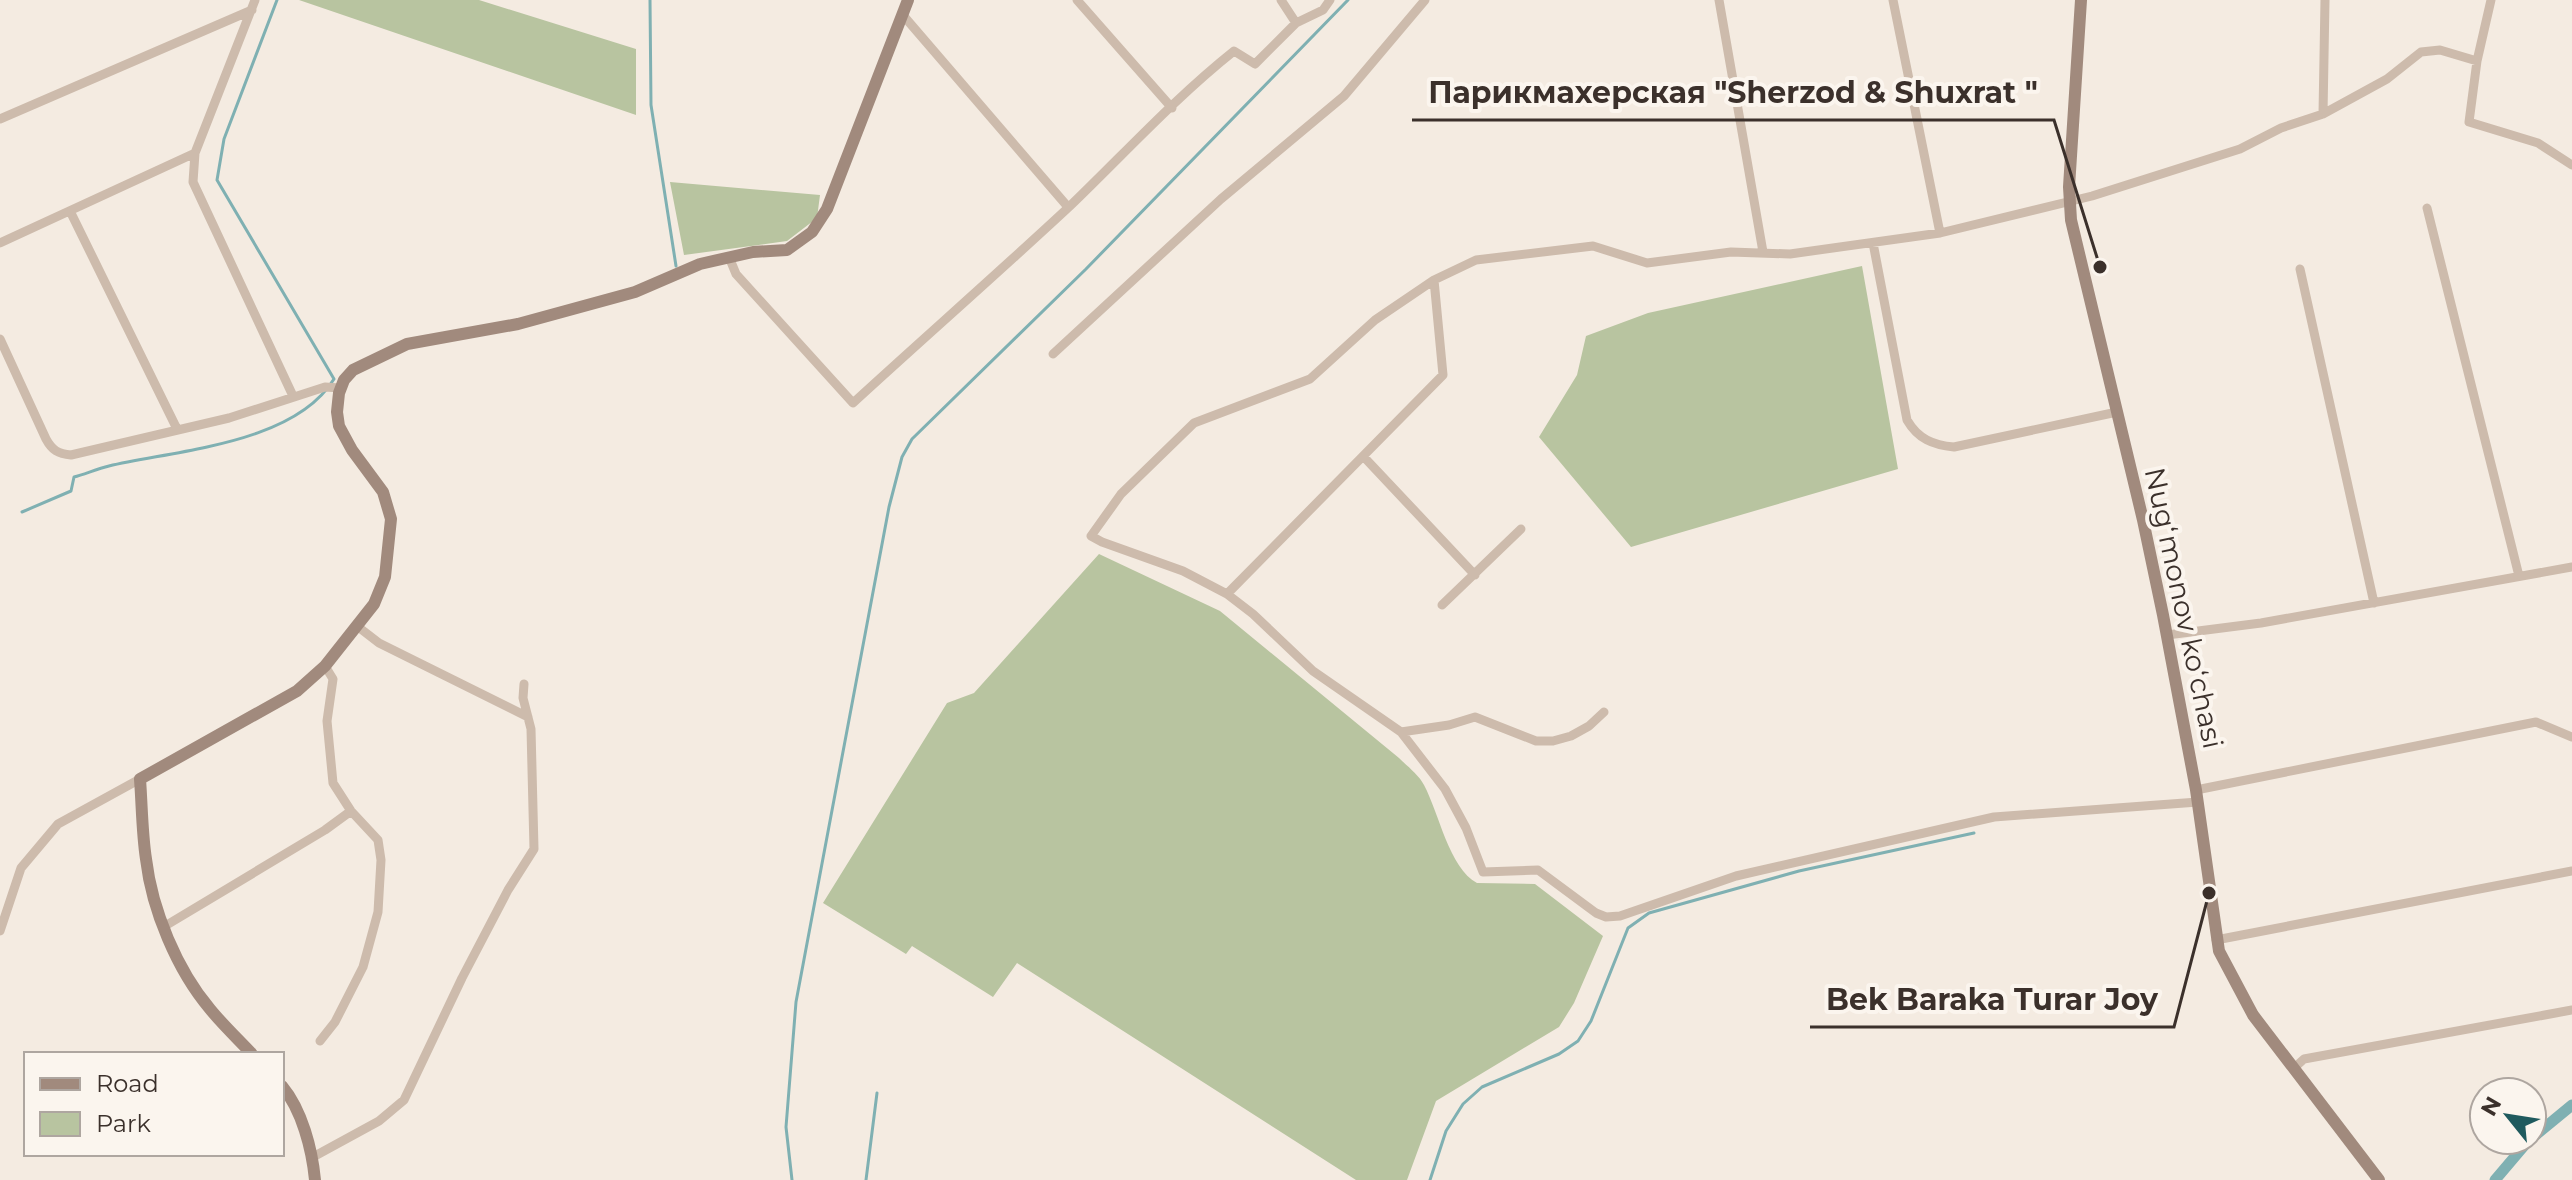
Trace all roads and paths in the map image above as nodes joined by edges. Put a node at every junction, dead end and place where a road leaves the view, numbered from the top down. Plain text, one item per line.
1 (908, 0) edge
2 (1077, 0) edge
3 (1281, 0) edge
4 (1330, 0) edge
5 (1425, 0) edge
6 (1719, 0) edge
7 (1893, 0) edge
8 (2081, 0) edge
9 (2325, 0) edge
10 (2491, 0) edge
11 (254, 5) edge
12 (902, 14) junction
13 (1296, 23) junction
14 (2477, 61) junction
15 (1172, 108) junction
16 (2323, 114) junction
17 (0, 119) edge
18 (195, 153) junction
19 (2570, 164) edge
20 (2572, 176) edge
21 (2069, 202) junction
22 (1068, 207) junction
23 (2427, 208) dead end
24 (70, 211) junction
25 (1940, 233) junction
26 (0, 243) edge
27 (1873, 243) junction
28 (1763, 252) junction
29 (729, 257) junction
30 (2300, 269) dead end
31 (1434, 280) junction
32 (0, 339) edge
33 (1053, 354) dead end
34 (333, 387) junction
35 (293, 396) junction
36 (2117, 412) junction
37 (177, 429) junction
38 (1363, 456) junction
39 (1521, 529) dead end
40 (2572, 567) edge
41 (1475, 575) junction
42 (2519, 576) junction
43 (1227, 594) junction
44 (2374, 603) junction
45 (1442, 605) dead end
46 (357, 626) junction
47 (2167, 635) junction
48 (325, 666) junction
49 (524, 684) dead end
50 (1604, 712) dead end
51 (528, 717) junction
52 (1401, 732) junction
53 (2572, 737) edge
54 (140, 779) junction
55 (2197, 796) junction
56 (351, 811) junction
57 (2572, 871) edge
58 (165, 926) junction
59 (0, 931) edge
60 (2216, 940) junction
61 (2572, 1010) edge
62 (320, 1041) dead end
63 (250, 1052) edge
64 (2293, 1069) junction
65 (284, 1089) edge
66 (313, 1157) junction
67 (315, 1180) edge
68 (2379, 1180) edge

1 - 12 street
2 - 15 street
3 - 13 street
4 - 13 street
5 - 33 street
6 - 28 street
7 - 25 street
8 - 21 street, Nugʻmonov koʻchasi
9 - 16 street
10 - 14 street
11 - 17 street
11 - 18 street
12 - 22 street
12 - 29 street
13 - 15 street
14 - 16 street
14 - 19 street
15 - 22 street
16 - 21 street
18 - 24 street
18 - 35 street
19 - 20 street
21 - 25 street
21 - 36 street, Nugʻmonov koʻchasi
22 - 29 street
23 - 42 street
24 - 26 street
24 - 37 street
25 - 27 street
27 - 28 street
27 - 36 street
28 - 31 street
29 - 34 street
30 - 44 street
31 - 38 street
31 - 43 street
32 - 37 street
34 - 35 street
34 - 46 street
35 - 37 street
36 - 47 street, Nugʻmonov koʻchasi
38 - 41 street
38 - 43 street
39 - 41 street
40 - 42 street
41 - 45 street
42 - 44 street
43 - 52 street
44 - 47 street
46 - 48 street
46 - 51 street
47 - 55 street, Nugʻmonov koʻchasi
48 - 54 street
48 - 56 street
49 - 51 street
50 - 52 street
51 - 66 street
52 - 55 street
53 - 55 street
54 - 58 street
54 - 59 street
55 - 60 street, Nugʻmonov koʻchasi
56 - 58 street
56 - 62 street
57 - 60 street
58 - 63 street
60 - 64 street, Nugʻmonov koʻchasi
61 - 64 street
64 - 68 street, Nugʻmonov koʻchasi
65 - 66 street
66 - 67 street

